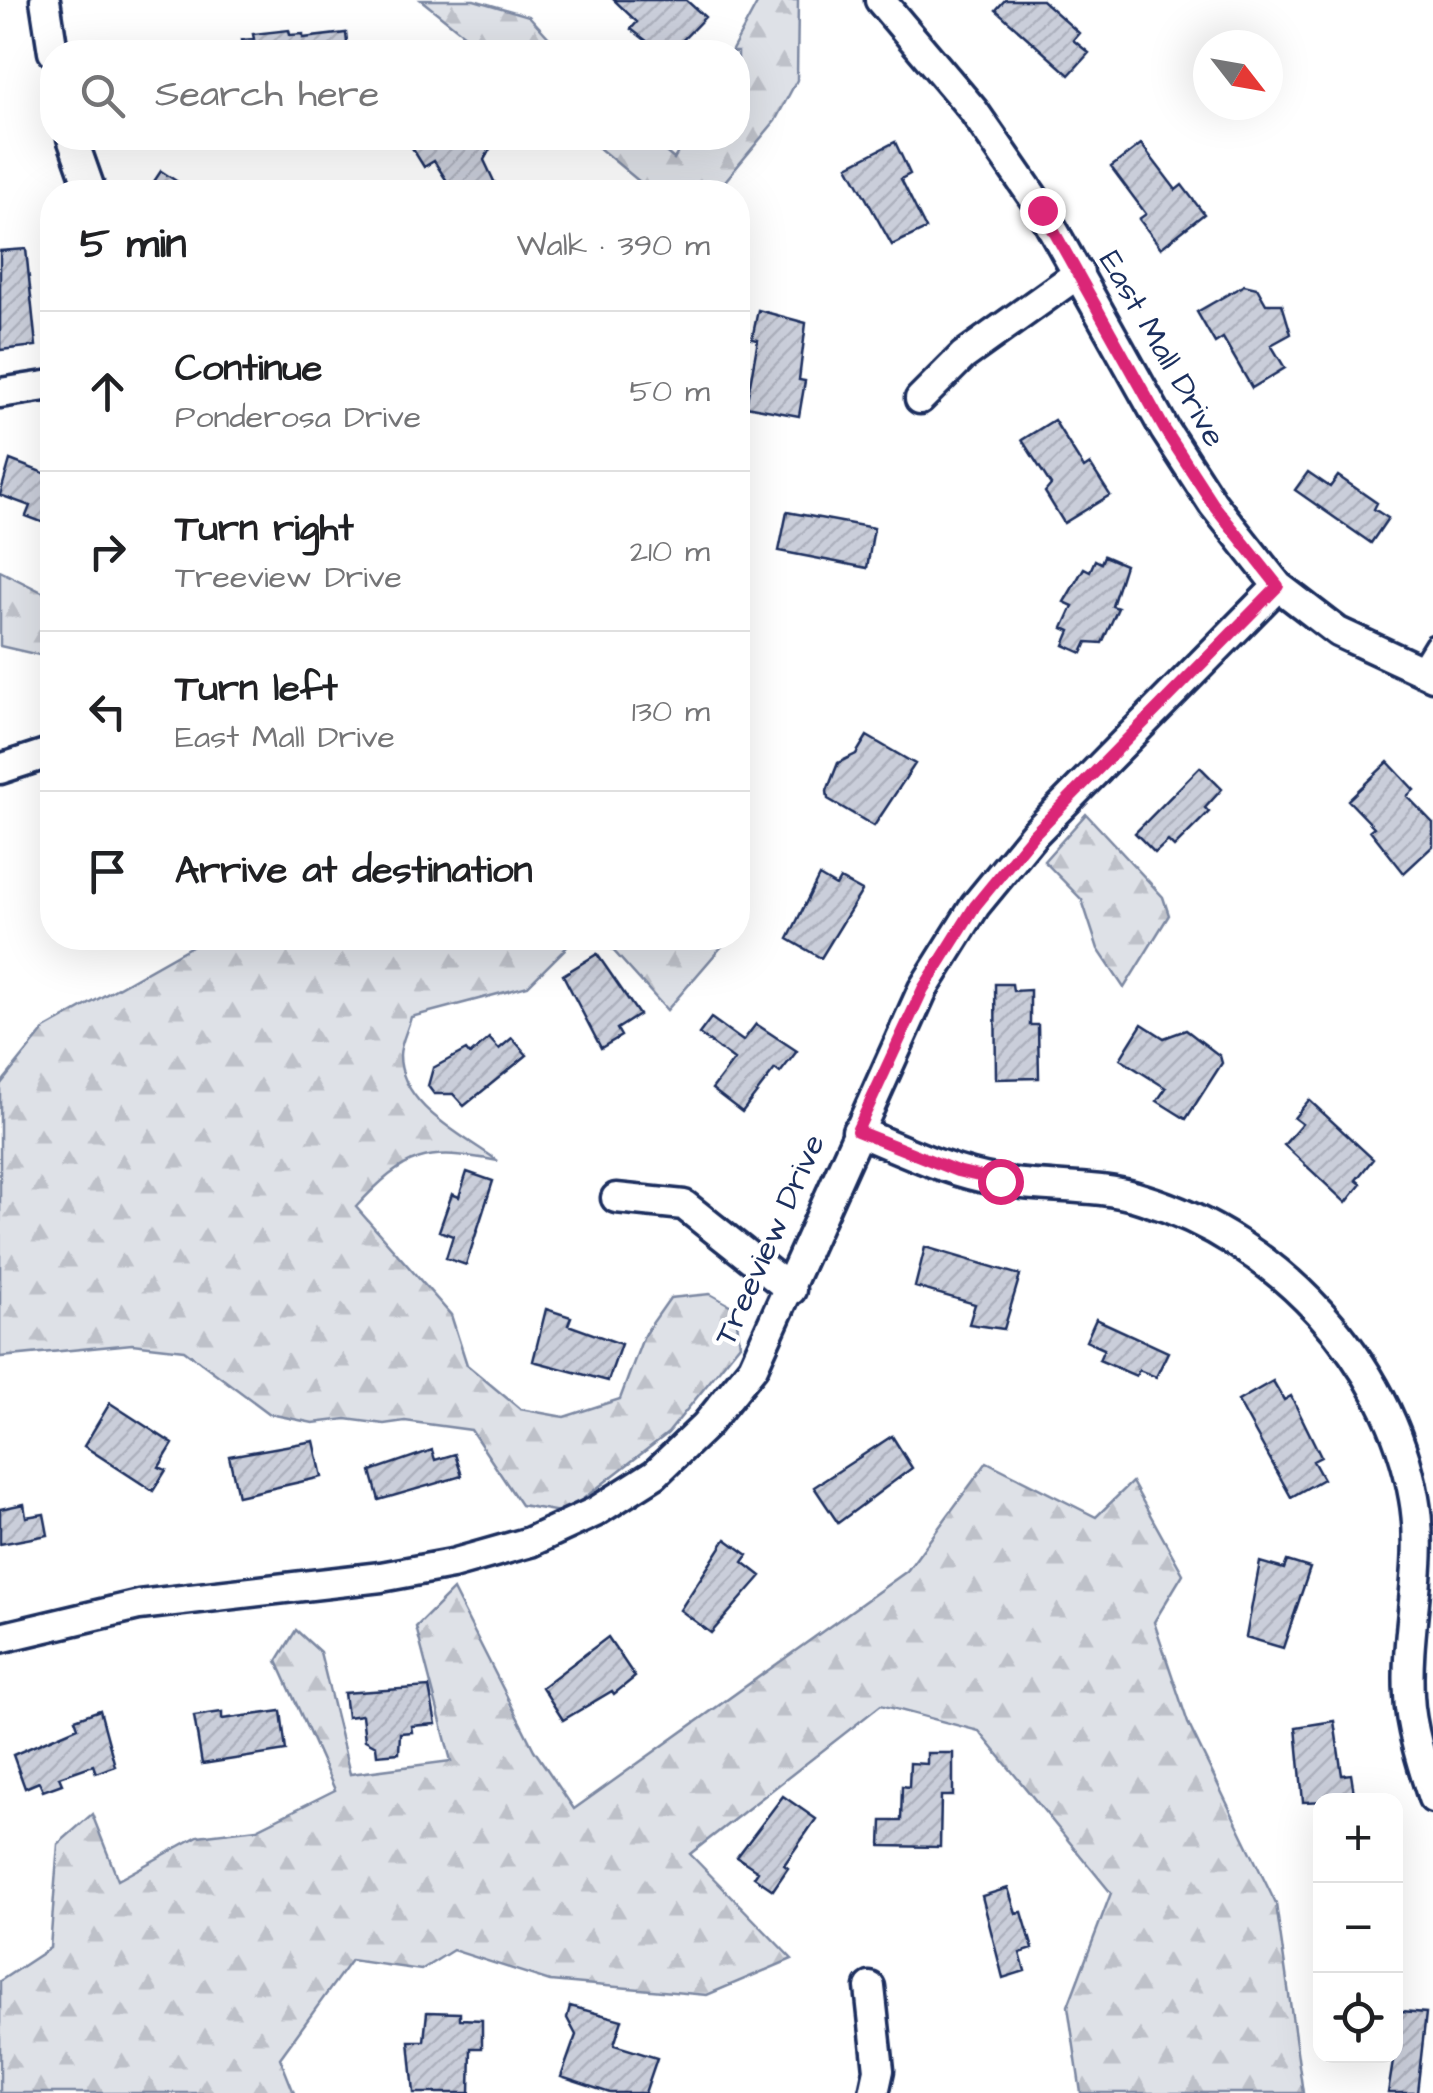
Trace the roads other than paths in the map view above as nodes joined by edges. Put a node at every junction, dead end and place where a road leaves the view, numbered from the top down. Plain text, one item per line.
1 (44, 0) edge
2 (880, 0) edge
3 (50, 40) edge
4 (76, 150) edge
5 (87, 180) edge
6 (1079, 273) junction
7 (40, 388) edge
8 (0, 393) edge
9 (920, 399) dead end
10 (1278, 586) junction
11 (1433, 644) edge
12 (1425, 673) edge
13 (40, 756) edge
14 (0, 768) edge
15 (857, 1131) junction
16 (616, 1198) dead end
17 (791, 1290) junction
18 (0, 1638) edge
19 (1433, 1798) edge
20 (870, 1986) dead end
21 (874, 2093) edge

1 - 3 street
2 - 6 street, East Mall Drive
4 - 5 street
6 - 9 street
6 - 10 street, East Mall Drive
7 - 8 street
10 - 12 street, East Mall Drive
10 - 15 street, Treeview Drive
11 - 12 lane
13 - 14 street
15 - 17 street, Treeview Drive
15 - 19 street
16 - 17 street
17 - 18 street, Treeview Drive
20 - 21 street

